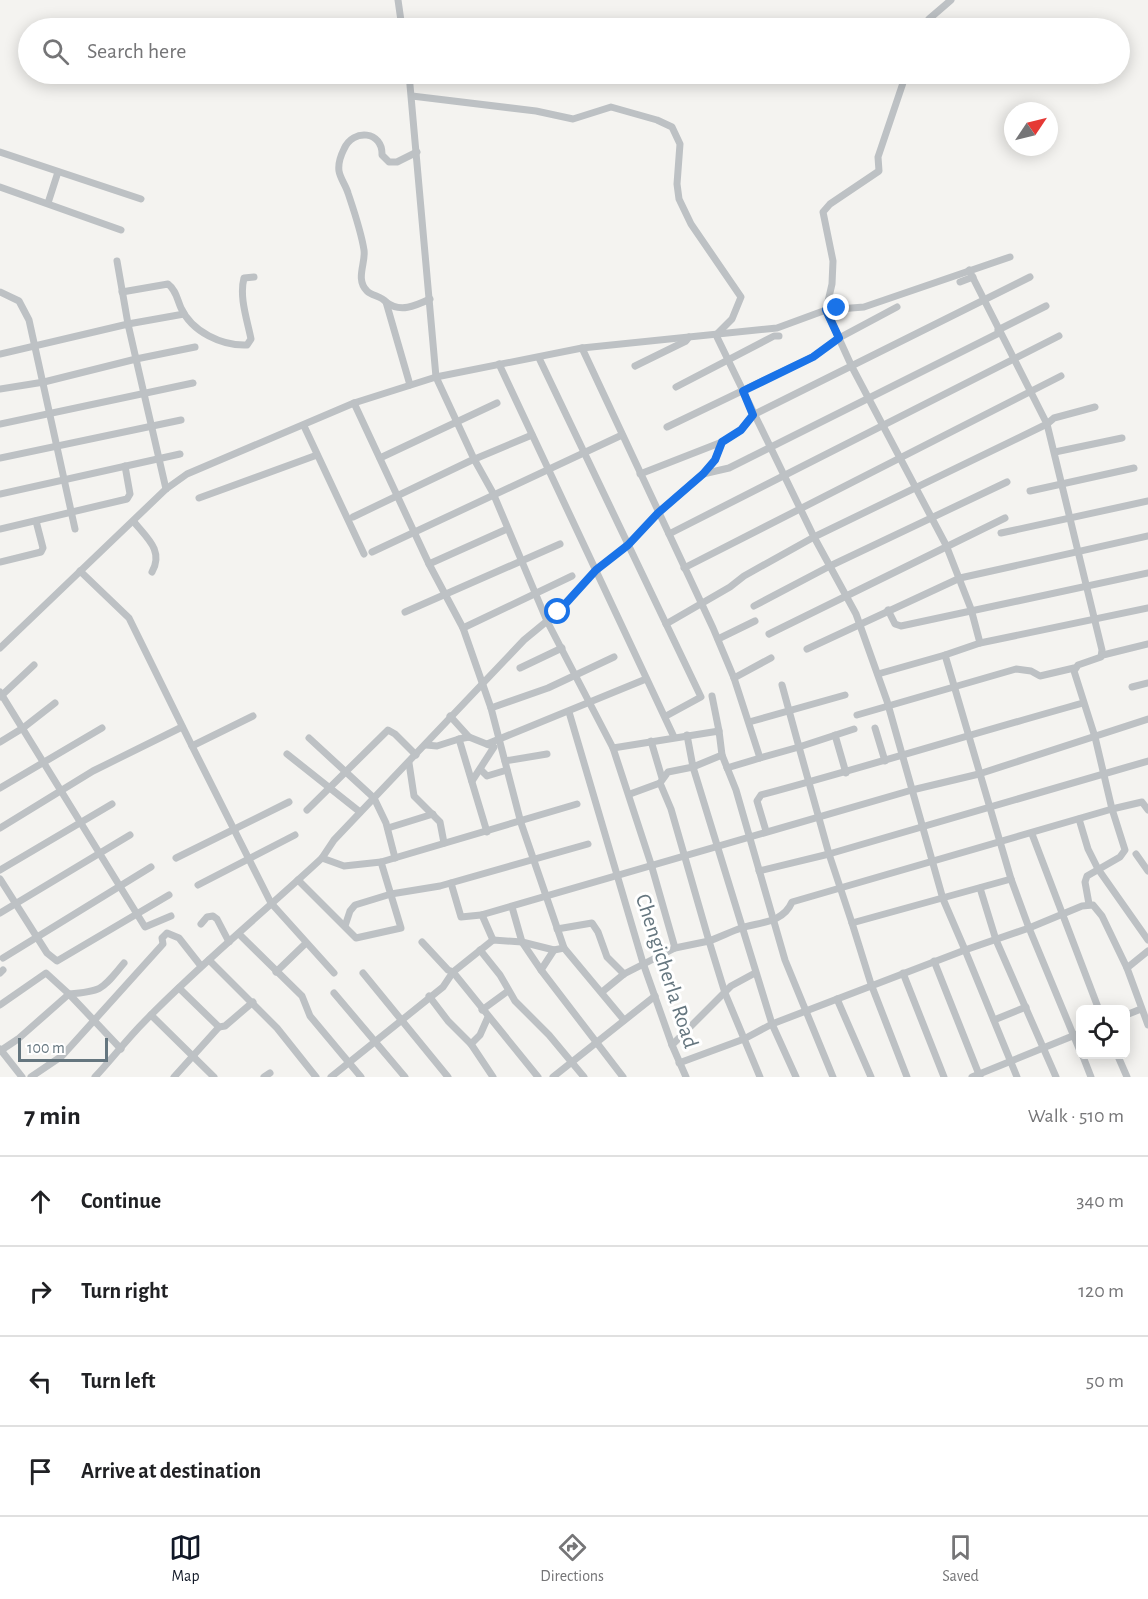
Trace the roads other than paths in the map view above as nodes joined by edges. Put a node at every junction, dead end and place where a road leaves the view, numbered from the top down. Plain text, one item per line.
1 (398, 0) edge
2 (951, 0) edge
3 (401, 18) edge
4 (930, 18) edge
5 (410, 84) edge
6 (903, 84) edge
7 (412, 96) junction
8 (0, 152) edge
9 (417, 152) junction
10 (58, 172) junction
11 (0, 188) edge
12 (141, 199) dead end
13 (48, 203) junction
14 (122, 230) dead end
15 (1010, 257) dead end
16 (117, 261) dead end
17 (969, 270) junction
18 (254, 277) dead end
19 (973, 277) junction
20 (1030, 277) dead end
21 (960, 282) dead end
22 (0, 292) edge
23 (122, 292) junction
24 (430, 299) junction
25 (984, 300) junction
26 (386, 302) junction
27 (1046, 306) dead end
28 (897, 307) dead end
29 (826, 310) junction
30 (184, 314) junction
31 (128, 324) junction
32 (998, 331) junction
33 (716, 335) junction
34 (779, 336) dead end
35 (1059, 336) dead end
36 (689, 337) junction
37 (839, 338) junction
38 (35, 346) junction
39 (195, 347) dead end
40 (582, 348) junction
41 (0, 354) edge
42 (1015, 357) junction
43 (539, 358) junction
44 (136, 359) junction
45 (728, 360) junction
46 (499, 364) junction
47 (635, 366) dead end
48 (852, 367) junction
49 (1061, 376) dead end
50 (436, 377) junction
51 (44, 382) junction
52 (193, 383) dead end
53 (410, 385) junction
54 (676, 387) dead end
55 (0, 388) edge
56 (743, 391) junction
57 (1032, 392) junction
58 (144, 393) junction
59 (868, 398) junction
60 (354, 404) junction
61 (497, 404) dead end
62 (1095, 408) dead end
63 (49, 413) junction
64 (753, 415) junction
65 (181, 420) dead end
66 (457, 423) junction
67 (0, 424) edge
68 (883, 424) junction
69 (1047, 424) junction
70 (151, 425) junction
71 (304, 426) junction
72 (667, 427) dead end
73 (532, 435) junction
74 (622, 435) junction
75 (1122, 438) dead end
76 (722, 442) junction
77 (57, 447) junction
78 (771, 447) junction
79 (583, 450) junction
80 (1055, 452) junction
81 (180, 454) dead end
82 (317, 455) junction
83 (0, 458) edge
84 (380, 458) junction
85 (901, 458) junction
86 (158, 459) junction
87 (474, 459) junction
88 (125, 466) junction
89 (547, 468) junction
90 (1134, 468) dead end
91 (640, 474) junction
92 (703, 474) junction
93 (784, 475) junction
94 (64, 479) junction
95 (1007, 482) dead end
96 (1064, 484) junction
97 (166, 489) junction
98 (916, 489) junction
99 (1030, 491) dead end
100 (493, 493) junction
101 (0, 494) edge
102 (398, 495) junction
103 (199, 498) dead end
104 (1148, 501) edge
105 (801, 507) junction
106 (658, 513) junction
107 (71, 514) junction
108 (1072, 516) junction
109 (353, 517) dead end
110 (932, 517) junction
111 (1005, 518) dead end
112 (36, 521) junction
113 (134, 522) junction
114 (0, 529) edge
115 (75, 529) dead end
116 (507, 529) junction
117 (413, 530) junction
118 (1001, 533) dead end
119 (669, 534) junction
120 (1148, 536) edge
121 (814, 537) junction
122 (560, 544) dead end
123 (628, 545) junction
124 (946, 545) junction
125 (1079, 550) junction
126 (0, 562) edge
127 (521, 562) junction
128 (429, 564) junction
129 (830, 566) junction
130 (684, 568) junction
131 (596, 570) junction
132 (80, 571) junction
133 (152, 572) dead end
134 (1148, 573) edge
135 (572, 576) dead end
136 (960, 578) junction
137 (1086, 586) junction
138 (535, 593) junction
139 (846, 594) junction
140 (446, 595) junction
141 (701, 605) junction
142 (754, 606) dead end
143 (1148, 608) edge
144 (971, 609) junction
145 (888, 610) junction
146 (405, 612) dead end
147 (1093, 619) junction
148 (547, 621) junction
149 (755, 621) dead end
150 (859, 623) junction
151 (666, 624) junction
152 (463, 628) junction
153 (769, 634) dead end
154 (718, 639) junction
155 (980, 643) junction
156 (1148, 644) edge
157 (0, 648) edge
158 (562, 648) junction
159 (807, 649) dead end
160 (945, 655) junction
161 (1103, 655) junction
162 (614, 657) dead end
163 (771, 658) dead end
164 (34, 665) dead end
165 (520, 668) dead end
166 (1074, 668) junction
167 (878, 674) junction
168 (577, 675) junction
169 (734, 678) junction
170 (646, 679) junction
171 (483, 682) junction
172 (1148, 683) edge
173 (782, 685) dead end
174 (954, 686) junction
175 (1132, 687) dead end
176 (1, 695) edge
177 (845, 695) dead end
178 (712, 696) dead end
179 (591, 702) junction
180 (55, 703) dead end
181 (1083, 703) junction
182 (888, 705) junction
183 (491, 708) junction
184 (788, 709) junction
185 (569, 712) junction
186 (857, 715) dead end
187 (253, 716) dead end
188 (450, 716) junction
189 (666, 716) junction
190 (1148, 719) edge
191 (749, 722) junction
192 (182, 727) junction
193 (23, 728) junction
194 (102, 728) dead end
195 (875, 728) dead end
196 (854, 729) dead end
197 (719, 732) junction
198 (687, 735) junction
199 (835, 735) junction
200 (968, 735) junction
201 (470, 737) junction
202 (674, 737) junction
203 (1095, 737) junction
204 (309, 738) dead end
205 (499, 738) junction
206 (459, 740) junction
207 (651, 741) junction
208 (0, 742) edge
209 (426, 745) junction
210 (490, 745) junction
211 (192, 746) junction
212 (799, 747) junction
213 (613, 748) junction
214 (502, 751) junction
215 (287, 754) dead end
216 (547, 754) dead end
217 (416, 755) junction
218 (722, 755) junction
219 (903, 756) junction
220 (760, 758) junction
221 (44, 760) junction
222 (885, 761) junction
223 (1148, 761) edge
224 (505, 762) junction
225 (410, 763) junction
226 (693, 768) junction
227 (727, 768) junction
228 (481, 770) junction
229 (507, 770) junction
230 (345, 772) junction
231 (846, 773) junction
232 (979, 774) junction
233 (1104, 774) junction
234 (472, 781) junction
235 (661, 781) junction
236 (809, 783) junction
237 (330, 787) junction
238 (0, 788) edge
239 (62, 789) junction
240 (912, 789) junction
241 (630, 794) junction
242 (374, 798) junction
243 (1145, 800) edge
244 (289, 802) dead end
245 (112, 804) dead end
246 (577, 804) dead end
247 (988, 806) junction
248 (1112, 809) junction
249 (307, 810) dead end
250 (1148, 810) edge
251 (360, 812) junction
252 (433, 814) junction
253 (819, 818) junction
254 (1079, 819) junction
255 (82, 822) junction
256 (521, 823) junction
257 (922, 824) junction
258 (0, 828) edge
259 (388, 828) junction
260 (234, 829) junction
261 (766, 831) junction
262 (487, 832) junction
263 (1032, 834) junction
264 (130, 835) dead end
265 (295, 835) dead end
266 (749, 836) junction
267 (444, 843) junction
268 (588, 843) dead end
269 (999, 843) junction
270 (716, 846) junction
271 (100, 853) junction
272 (684, 854) junction
273 (829, 854) junction
274 (1136, 854) dead end
275 (176, 858) dead end
276 (322, 858) junction
277 (395, 858) junction
278 (534, 858) junction
279 (249, 859) junction
280 (381, 862) junction
281 (933, 862) junction
282 (651, 864) junction
283 (151, 867) dead end
284 (0, 870) edge
285 (1098, 870) junction
286 (759, 871) junction
287 (1148, 871) edge
288 (616, 874) junction
289 (0, 879) edge
290 (1011, 879) junction
291 (298, 880) junction
292 (451, 883) junction
293 (198, 885) dead end
294 (120, 887) junction
295 (980, 888) junction
296 (841, 889) junction
297 (391, 894) junction
298 (169, 895) dead end
299 (546, 895) junction
300 (943, 899) junction
301 (15, 903) junction
302 (271, 903) junction
303 (1089, 904) junction
304 (512, 907) junction
305 (0, 913) edge
306 (136, 914) junction
307 (1063, 914) junction
308 (482, 915) junction
309 (171, 916) dead end
310 (773, 920) junction
311 (852, 923) junction
312 (201, 924) dead end
313 (345, 926) junction
314 (741, 928) junction
315 (1029, 928) junction
316 (557, 929) junction
317 (239, 934) junction
318 (36, 938) junction
319 (493, 940) junction
320 (996, 940) junction
321 (1148, 940) edge
322 (709, 941) junction
323 (229, 942) junction
324 (422, 942) dead end
325 (522, 942) junction
326 (305, 944) junction
327 (564, 948) junction
328 (675, 948) junction
329 (555, 950) junction
330 (965, 950) junction
331 (480, 951) junction
332 (1148, 951) edge
333 (3, 958) dead end
334 (209, 960) junction
335 (934, 961) junction
336 (124, 963) dead end
337 (643, 963) junction
338 (201, 966) junction
339 (1127, 968) junction
340 (541, 970) junction
341 (276, 972) junction
342 (453, 972) junction
343 (334, 973) dead end
344 (363, 973) dead end
345 (755, 973) junction
346 (903, 973) junction
347 (624, 974) junction
348 (871, 984) junction
349 (179, 988) junction
350 (508, 991) junction
351 (602, 992) junction
352 (334, 993) dead end
353 (725, 993) junction
354 (69, 994) junction
355 (429, 996) junction
356 (655, 996) junction
357 (837, 999) junction
358 (253, 1002) junction
359 (0, 1005) edge
360 (1098, 1005) edge
361 (1026, 1007) junction
362 (1141, 1009) junction
363 (482, 1010) junction
364 (805, 1010) junction
365 (1130, 1013) edge
366 (151, 1015) junction
367 (488, 1017) junction
368 (402, 1020) junction
369 (624, 1020) junction
370 (994, 1020) junction
371 (92, 1021) junction
372 (772, 1024) junction
373 (1148, 1025) edge
374 (219, 1027) junction
375 (1076, 1031) edge
376 (1076, 1036) edge
377 (744, 1039) junction
378 (375, 1041) junction
379 (596, 1042) junction
380 (471, 1044) junction
381 (672, 1045) junction
382 (1044, 1048) junction
383 (121, 1049) junction
384 (0, 1050) edge
385 (192, 1055) junction
386 (1084, 1059) edge
387 (1120, 1059) edge
388 (1011, 1061) junction
389 (572, 1062) junction
390 (349, 1063) junction
391 (679, 1063) junction
392 (977, 1076) edge
393 (22, 1077) edge
394 (31, 1077) edge
395 (97, 1077) edge
396 (174, 1077) edge
397 (214, 1077) edge
398 (315, 1077) edge
399 (331, 1077) edge
400 (361, 1077) edge
401 (405, 1077) edge
402 (448, 1077) edge
403 (493, 1077) edge
404 (538, 1077) edge
405 (553, 1077) edge
406 (584, 1077) edge
407 (623, 1077) edge
408 (686, 1077) edge
409 (760, 1077) edge
410 (796, 1077) edge
411 (833, 1077) edge
412 (871, 1077) edge
413 (907, 1077) edge
414 (944, 1077) edge
415 (1017, 1077) edge
416 (1056, 1077) edge
417 (1091, 1077) edge
418 (1126, 1077) edge

1 - 3 street
2 - 4 street
5 - 7 street
6 - 29 street
7 - 9 street
7 - 33 street
8 - 10 street
9 - 24 street
9 - 26 street
10 - 12 street
10 - 13 street
11 - 13 street
13 - 14 street
15 - 17 street
16 - 23 street
17 - 19 street
17 - 29 street
18 - 30 street
19 - 21 street
19 - 25 street
20 - 25 street
22 - 38 street
23 - 30 street
23 - 31 street
24 - 26 street
24 - 50 street
25 - 32 street
25 - 48 street
26 - 53 street
27 - 32 street
28 - 37 street
29 - 33 street
29 - 37 street
30 - 31 street
31 - 38 street
31 - 44 street
32 - 42 street
32 - 59 street
33 - 36 street
33 - 45 street
34 - 45 street
35 - 42 street
36 - 40 street
36 - 47 street
37 - 48 street
37 - 56 street
38 - 41 street
38 - 51 street
39 - 44 street
40 - 43 street
40 - 74 street
42 - 57 street
42 - 68 street
43 - 46 street
43 - 79 street
44 - 51 street
44 - 58 street
45 - 54 street
45 - 56 street
46 - 50 street
46 - 73 street
48 - 59 street
48 - 64 street
49 - 57 street
50 - 53 street
50 - 66 street
51 - 55 street
51 - 63 street
52 - 58 street
53 - 60 street
56 - 64 street
56 - 72 street
57 - 69 street
57 - 85 street
58 - 63 street
58 - 70 street
59 - 68 street
59 - 78 street
60 - 71 street
60 - 84 street
61 - 66 street
62 - 69 street
63 - 67 street
63 - 77 street
64 - 76 street
64 - 78 street
65 - 70 street
66 - 84 street
66 - 87 street
68 - 85 street
68 - 93 street
69 - 80 street
69 - 98 street
70 - 77 street
70 - 86 street
71 - 82 street
71 - 97 street
73 - 87 street
73 - 89 street
74 - 79 street
74 - 91 street
75 - 80 street
76 - 91 street
76 - 92 street
77 - 83 street
77 - 94 street
78 - 92 street
78 - 93 street
79 - 89 street
79 - 123 street
80 - 96 street
81 - 86 street
82 - 103 street
82 - 117 street
84 - 102 street
85 - 98 street
85 - 105 street
86 - 88 street
86 - 97 street
87 - 100 street
87 - 102 street
88 - 94 street
88 - 107 street
89 - 100 street
89 - 131 street
90 - 96 street
91 - 106 street
92 - 106 street
93 - 105 street
93 - 119 street
94 - 101 street
94 - 107 street
95 - 110 street
96 - 99 street
96 - 108 street
97 - 113 street
98 - 110 street
98 - 121 street
100 - 116 street
100 - 117 street
102 - 109 street
102 - 117 street
104 - 108 street
105 - 121 street
105 - 130 street
106 - 119 street
106 - 123 street
107 - 112 street
107 - 115 street
108 - 118 street
108 - 125 street
110 - 124 street
110 - 129 street
111 - 124 street
112 - 114 street
112 - 126 street
113 - 132 street
113 - 133 street
116 - 127 street
116 - 128 street
117 - 128 street
119 - 130 street
120 - 125 street
121 - 129 street
121 - 141 street
122 - 127 street
123 - 131 street
123 - 151 street
124 - 136 street
124 - 139 street
125 - 136 street
125 - 137 street
127 - 138 street
127 - 140 street
128 - 140 street
129 - 139 street
129 - 142 street
130 - 141 street
131 - 148 street
131 - 170 street
132 - 157 street
132 - 192 street
134 - 137 street
135 - 138 street
136 - 144 street
136 - 145 street
137 - 144 street
137 - 147 street
138 - 148 street
138 - 152 street
139 - 150 street
139 - 153 street
140 - 146 street
140 - 152 street
141 - 151 street
141 - 154 street
143 - 147 street
144 - 145 street
144 - 155 street
145 - 150 street
147 - 155 street
147 - 161 street
148 - 158 street
148 - 171 street
149 - 154 street
150 - 159 street
150 - 167 street
151 - 189 street
152 - 171 street
154 - 169 street
155 - 160 street
156 - 161 street
158 - 165 street
158 - 168 street
160 - 167 street
160 - 174 street
161 - 166 street
162 - 168 street
163 - 169 street
164 - 176 street
166 - 174 street
166 - 181 street
167 - 182 street
168 - 179 street
168 - 183 street
169 - 191 street
170 - 179 street
170 - 189 street
171 - 183 street
171 - 188 street
172 - 175 street
173 - 184 street
174 - 182 street
174 - 200 street
176 - 193 street
177 - 184 street
178 - 197 street
179 - 185 street
179 - 213 street
180 - 193 street
181 - 200 street
181 - 203 street
182 - 186 street
182 - 219 street
183 - 205 street
184 - 191 street
184 - 212 street
185 - 205 street
185 - 288 street, Chengicherla Road
187 - 211 street
188 - 201 street
188 - 209 street
189 - 202 street
190 - 203 street
191 - 220 street
192 - 211 street
192 - 239 street
193 - 208 street
193 - 221 street
194 - 221 street
195 - 222 street
196 - 199 street
197 - 198 street
197 - 218 street
198 - 202 street
198 - 226 street
199 - 212 street
199 - 231 street
200 - 219 street
200 - 232 street
201 - 206 street
201 - 210 street
202 - 207 street
203 - 232 street
203 - 233 street
204 - 230 street
205 - 210 street
205 - 214 street
206 - 209 street
206 - 234 street
207 - 213 street
207 - 235 street
209 - 217 street
210 - 214 street
210 - 228 street
211 - 260 street
212 - 220 street
212 - 236 street
213 - 241 street
214 - 224 street
215 - 237 street
216 - 224 street
217 - 225 street
217 - 230 street
218 - 226 street
218 - 227 street
219 - 222 street
219 - 240 street
220 - 227 street
221 - 238 street
221 - 239 street
222 - 231 street
223 - 233 street
224 - 229 street
225 - 242 street
225 - 252 street
226 - 235 street
226 - 270 street
227 - 266 street
228 - 229 street
228 - 234 street
229 - 256 street
230 - 237 street
230 - 242 street
231 - 236 street
232 - 240 street
232 - 247 street
233 - 247 street
233 - 248 street
234 - 262 street
235 - 241 street
235 - 272 street
236 - 253 street
236 - 261 street
237 - 249 street
237 - 251 street
239 - 255 street
239 - 258 street
240 - 253 street
240 - 257 street
241 - 282 street
242 - 251 street
242 - 259 street
243 - 248 street
243 - 250 street
244 - 260 street
245 - 255 street
246 - 256 street
247 - 257 street
247 - 269 street
248 - 254 street
248 - 285 street
251 - 276 street
252 - 259 street
252 - 267 street
253 - 261 street
253 - 273 street
254 - 263 street
254 - 285 street
255 - 271 street
255 - 284 street
256 - 262 street
256 - 278 street
257 - 273 street
257 - 281 street
259 - 277 street
260 - 275 street
260 - 279 street
261 - 266 street
262 - 267 street
263 - 269 street
263 - 307 street
264 - 271 street
265 - 279 street
266 - 270 street
266 - 286 street
267 - 277 street
268 - 278 street
269 - 281 street
269 - 290 street
270 - 272 street
270 - 314 street
271 - 294 street
271 - 301 street
272 - 282 street
272 - 322 street
273 - 286 street
273 - 296 street
274 - 287 street
276 - 280 street
276 - 291 street
277 - 280 street
278 - 292 street
278 - 299 street
279 - 293 street
279 - 302 street
280 - 297 street
281 - 296 street
281 - 300 street
282 - 288 street
282 - 328 street
283 - 294 street
285 - 303 street
285 - 321 street
286 - 310 street
288 - 299 street
288 - 337 street, Chengicherla Road
289 - 301 street
290 - 295 street
290 - 315 street
291 - 302 street
291 - 313 street
292 - 297 street
292 - 308 street
294 - 306 street
294 - 318 street
295 - 300 street
295 - 320 street
296 - 310 street
296 - 311 street
297 - 313 street
297 - 313 street
298 - 306 street
299 - 304 street
299 - 316 street
300 - 311 street
300 - 330 street
301 - 305 street
301 - 318 street
302 - 317 street
302 - 326 street
303 - 307 street
303 - 339 street
304 - 308 street
304 - 325 street
306 - 309 street
306 - 318 street
307 - 315 street
307 - 360 street
308 - 319 street
310 - 314 street
310 - 364 street
311 - 348 street
312 - 323 street
314 - 322 street
314 - 345 street
315 - 320 street
315 - 375 street
316 - 327 street
316 - 347 street
317 - 323 street
317 - 341 street
318 - 333 street
319 - 325 street
319 - 331 street
320 - 330 street
320 - 361 street
322 - 328 street
322 - 353 street
323 - 334 street
324 - 342 street
325 - 329 street
325 - 340 street
326 - 341 street
326 - 343 street
327 - 329 street
327 - 351 street
328 - 337 street
329 - 340 street
330 - 335 street
330 - 370 street
331 - 342 street
331 - 350 street
332 - 339 street
334 - 338 street
334 - 358 street
335 - 346 street
335 - 392 street
336 - 354 street
337 - 347 street
337 - 356 street, Chengicherla Road
338 - 349 street
338 - 371 street
339 - 362 street
340 - 379 street
341 - 390 street
342 - 355 street
342 - 363 street
344 - 368 street
345 - 353 street
345 - 372 street
346 - 348 street
346 - 414 street
347 - 351 street
348 - 357 street
348 - 413 street
349 - 366 street
349 - 374 street
350 - 363 street
350 - 389 street
351 - 369 street
352 - 378 street
353 - 377 street
353 - 381 street
354 - 359 street
354 - 371 street
354 - 384 street
355 - 368 street
355 - 380 street
356 - 369 street
356 - 381 street, Chengicherla Road
357 - 364 street
357 - 412 street
358 - 374 street
358 - 398 street
361 - 370 street
361 - 382 street
362 - 365 street
362 - 373 street
363 - 367 street
364 - 372 street
364 - 411 street
366 - 383 street
366 - 385 street
367 - 380 street
367 - 404 street
368 - 378 street
368 - 402 street
369 - 379 street
370 - 388 street
371 - 383 street
371 - 394 street
372 - 377 street
372 - 410 street
374 - 385 street
376 - 382 street
377 - 391 street
377 - 409 street
378 - 390 street
378 - 401 street
379 - 389 street
379 - 407 street
380 - 403 street
381 - 391 street, Chengicherla Road
382 - 388 street
382 - 416 street
383 - 395 street
384 - 393 street
385 - 396 street
385 - 397 street
386 - 417 street
387 - 418 street
388 - 392 street
388 - 415 street
389 - 405 street
389 - 406 street
390 - 399 street
390 - 400 street
391 - 408 street, Chengicherla Road

